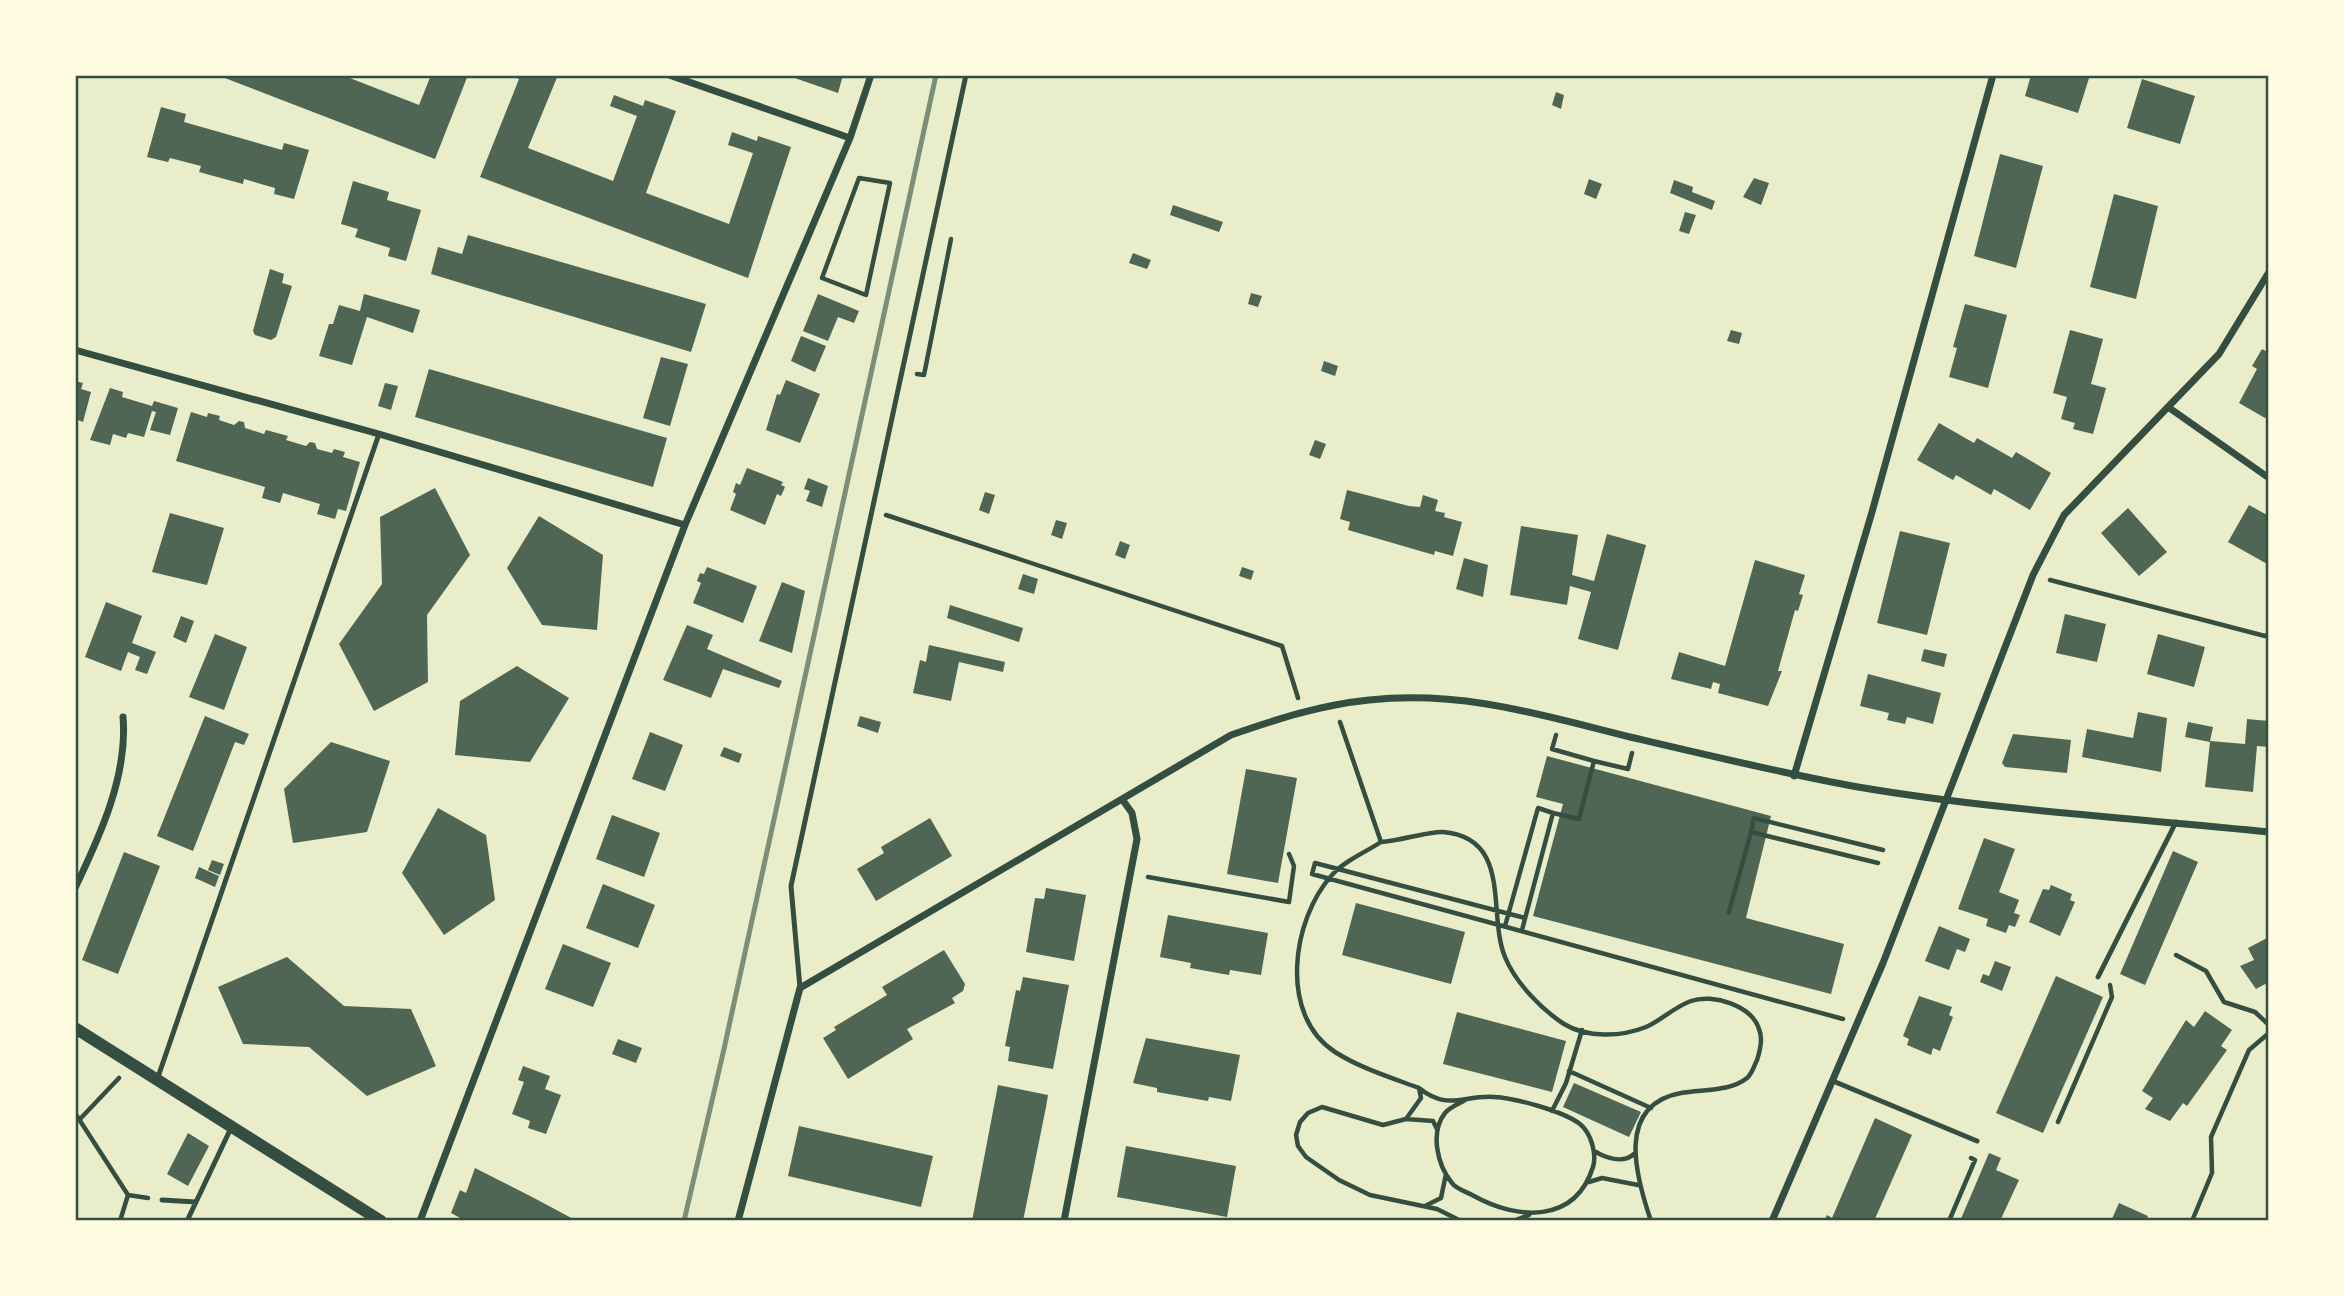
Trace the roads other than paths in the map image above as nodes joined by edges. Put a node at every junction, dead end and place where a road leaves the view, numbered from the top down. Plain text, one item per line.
1 (669, 75) edge
2 (871, 75) edge
3 (966, 75) edge
4 (1993, 75) edge
5 (850, 138) junction
6 (2269, 272) edge
7 (75, 350) edge
8 (2168, 407) junction
9 (379, 435) junction
10 (2269, 478) edge
11 (685, 525) junction
12 (123, 716) dead end
13 (1794, 776) junction
14 (1122, 799) junction
15 (1945, 801) junction
16 (2176, 822) junction
17 (2269, 832) edge
18 (75, 888) edge
19 (2098, 977) road end
20 (800, 988) junction
21 (75, 1028) edge
22 (157, 1080) junction
23 (1833, 1081) junction
24 (233, 1125) junction
25 (1977, 1141) dead end
26 (162, 1200) dead end
27 (196, 1202) junction
28 (187, 1221) edge
29 (381, 1221) edge
30 (420, 1221) edge
31 (738, 1221) edge
32 (1064, 1221) edge
33 (1772, 1221) edge

1 - 5 street
2 - 5 street
3 - 20 lane
4 - 13 street
5 - 11 street
6 - 8 street
7 - 9 street
8 - 10 street
8 - 15 street
9 - 11 street
9 - 22 lane
11 - 30 street
12 - 18 street
13 - 14 street
13 - 15 street
14 - 20 street
14 - 32 street
15 - 16 street
15 - 23 street
16 - 17 street
16 - 19 lane
20 - 31 street
21 - 22 street
22 - 24 street
23 - 25 lane
23 - 33 street
24 - 27 lane
24 - 29 street
26 - 27 lane
27 - 28 lane

